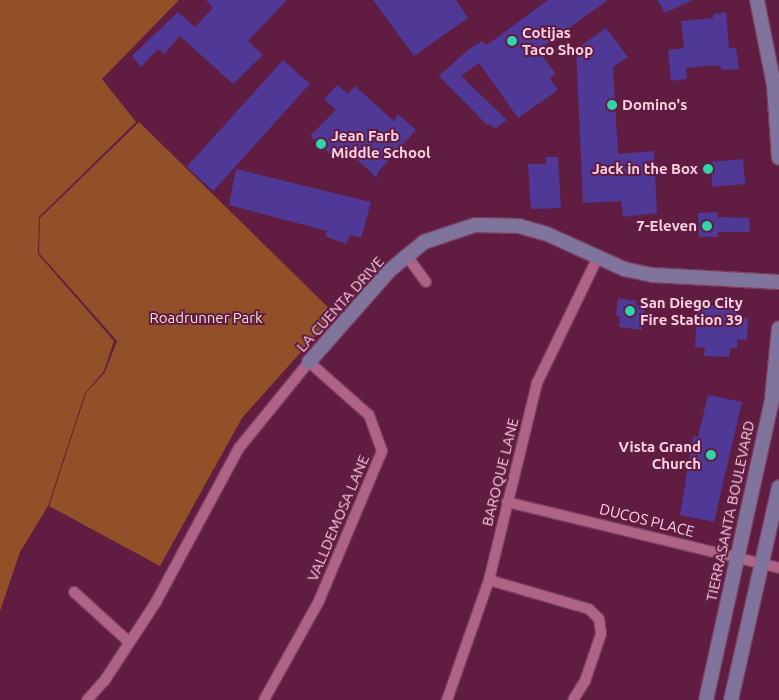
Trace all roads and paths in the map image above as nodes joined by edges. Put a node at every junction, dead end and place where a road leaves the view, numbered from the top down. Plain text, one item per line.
1 (757, 0) edge
2 (779, 158) edge
3 (407, 256) junction
4 (598, 258) junction
5 (426, 282) dead end
6 (779, 282) edge
7 (779, 328) edge
8 (309, 362) junction
9 (779, 487) edge
10 (507, 502) junction
11 (735, 557) junction
12 (761, 564) junction
13 (779, 568) edge
14 (489, 580) junction
15 (74, 592) dead end
16 (129, 642) junction
17 (87, 700) edge
18 (264, 700) edge
19 (447, 700) edge
20 (573, 700) edge
21 (706, 700) edge
22 (731, 700) edge

1 - 2 main road
3 - 4 main road, LA CUENTA DRIVE
3 - 5 street
3 - 8 main road, LA CUENTA DRIVE
4 - 6 main road, LA CUENTA DRIVE
4 - 10 street, BAROQUE LANE
7 - 11 main road, TIERRASANTA BOULEVARD
8 - 16 street, LA CUENTA DRIVE
8 - 18 street, VALLDEMOSA LANE
9 - 12 main road
10 - 11 street, DUCOS PLACE
10 - 14 street, BAROQUE LANE
11 - 12 street, DUCOS PLACE
11 - 21 main road, TIERRASANTA BOULEVARD
12 - 13 street, DUCOS PLACE
12 - 22 main road
14 - 19 street, BAROQUE LANE
14 - 20 street
15 - 16 street
16 - 17 street, LA CUENTA DRIVE

